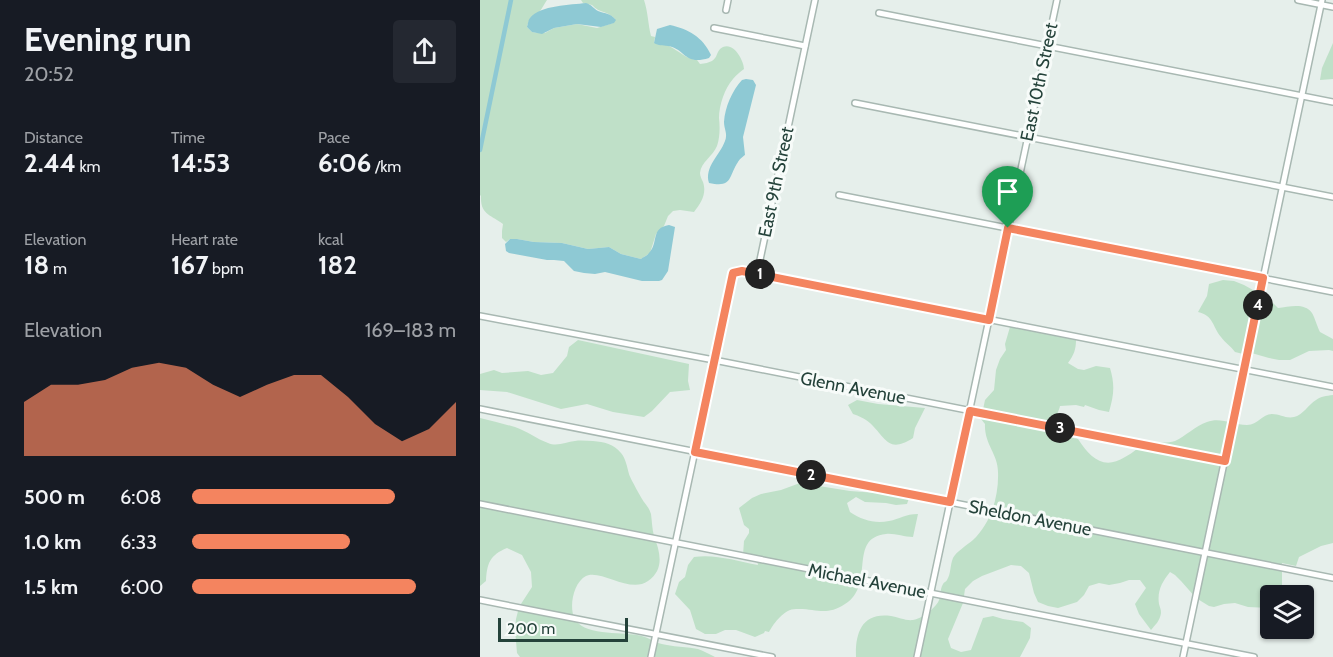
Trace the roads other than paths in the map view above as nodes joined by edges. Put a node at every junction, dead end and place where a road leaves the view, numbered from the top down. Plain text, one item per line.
1 (728, 0) edge
2 (815, 0) edge
3 (1057, 0) edge
4 (1298, 0) edge
5 (1322, 2) edge
6 (1333, 7) edge
7 (726, 10) dead end
8 (879, 13) dead end
9 (714, 28) dead end
10 (805, 46) junction
11 (1047, 46) junction
12 (1302, 95) junction
13 (1333, 102) edge
14 (855, 103) dead end
15 (1028, 137) junction
16 (1283, 187) junction
17 (839, 195) dead end
18 (1333, 197) edge
19 (1008, 228) junction
20 (757, 274) junction
21 (1263, 278) junction
22 (1333, 292) edge
23 (480, 316) edge
24 (989, 320) junction
25 (714, 360) junction
26 (1244, 369) junction
27 (1333, 387) edge
28 (480, 409) edge
29 (970, 411) junction
30 (695, 452) junction
31 (1225, 461) junction
32 (950, 502) junction
33 (480, 504) edge
34 (675, 543) junction
35 (1205, 552) junction
36 (1333, 578) edge
37 (931, 593) junction
38 (480, 600) edge
39 (656, 634) junction
40 (1186, 644) junction
41 (651, 657) edge
42 (772, 657) edge
43 (917, 657) edge
44 (1183, 657) edge
45 (1254, 657) edge

1 - 7 street
2 - 10 street, East 9th Street
3 - 11 street, East 10th Street
4 - 5 street
5 - 6 street
5 - 12 street
8 - 11 street
9 - 10 street
10 - 20 street, East 9th Street
11 - 12 street
11 - 15 street, East 10th Street
12 - 13 street
12 - 16 street
14 - 15 street
15 - 16 street
15 - 19 street, East 10th Street
16 - 18 street
16 - 21 street
17 - 19 street
19 - 21 street
19 - 24 street, East 10th Street
20 - 24 street
20 - 25 street
21 - 22 street
21 - 26 street
23 - 25 street, Glenn Avenue
24 - 26 street
24 - 29 street, East 10th Street
25 - 29 street, Glenn Avenue
25 - 30 street
26 - 27 street
26 - 31 street
28 - 30 street, Sheldon Avenue
29 - 31 street, Glenn Avenue
29 - 32 street, East 10th Street
30 - 32 street, Sheldon Avenue
30 - 34 street
31 - 35 street
32 - 35 street, Sheldon Avenue
32 - 37 street, East 10th Street
33 - 34 street, Michael Avenue
34 - 37 street, Michael Avenue
34 - 39 street
35 - 36 street, Sheldon Avenue
35 - 40 street
37 - 40 street, Michael Avenue
37 - 43 street, East 10th Street
38 - 39 street
39 - 41 street
39 - 42 street
40 - 44 street
40 - 45 street, Michael Avenue

